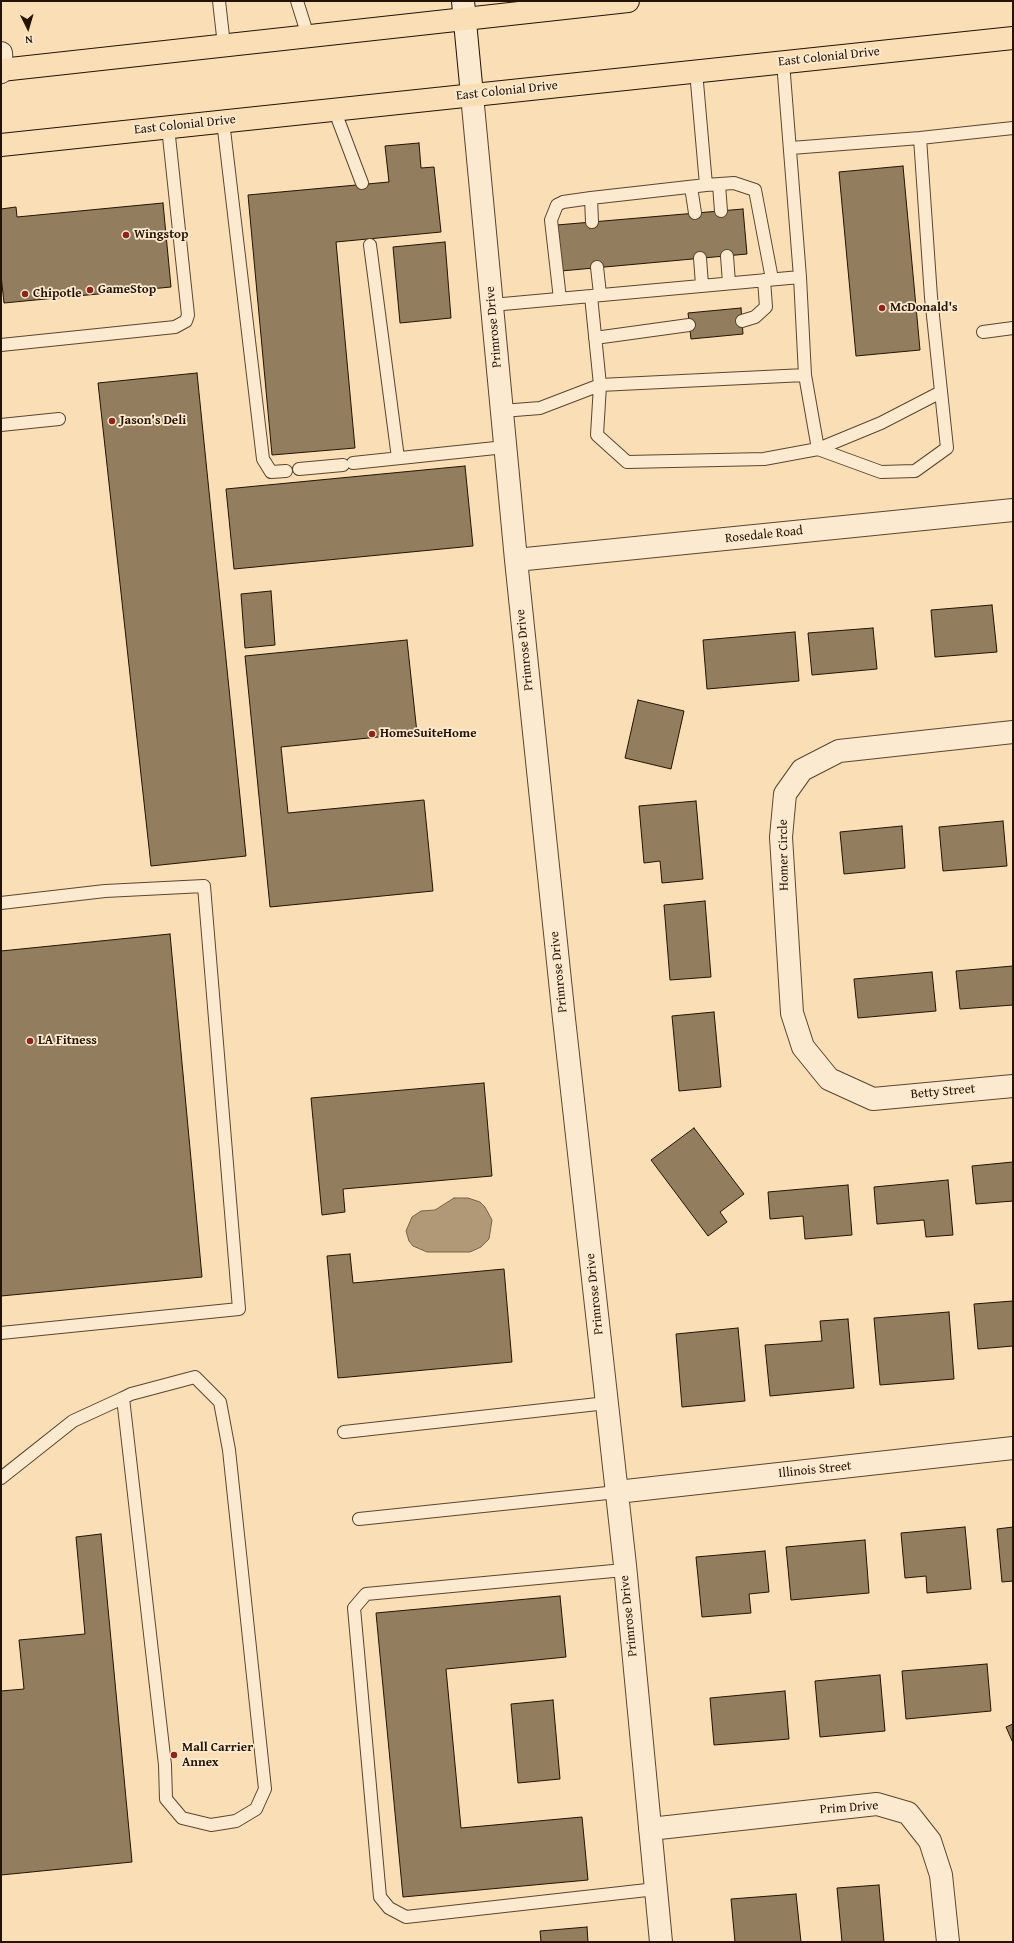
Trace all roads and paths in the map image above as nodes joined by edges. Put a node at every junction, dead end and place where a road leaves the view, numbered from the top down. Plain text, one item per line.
1 (219, 1) edge
2 (296, 1) edge
3 (628, 1) edge
4 (464, 10) edge
5 (308, 36) junction
6 (1013, 38) edge
7 (224, 45) junction
8 (783, 62) junction
9 (1, 66) edge
10 (696, 71) junction
11 (472, 95) junction
12 (334, 109) junction
13 (223, 121) junction
14 (168, 127) junction
15 (1013, 128) edge
16 (920, 138) junction
17 (1, 145) edge
18 (791, 148) junction
19 (362, 183) dead end
20 (706, 185) junction
21 (719, 185) junction
22 (691, 187) junction
23 (591, 198) junction
24 (721, 211) dead end
25 (694, 213) dead end
26 (592, 222) dead end
27 (370, 245) dead end
28 (727, 256) dead end
29 (700, 258) dead end
30 (597, 267) dead end
31 (800, 277) junction
32 (768, 280) junction
33 (729, 283) junction
34 (702, 285) junction
35 (595, 295) junction
36 (560, 299) junction
37 (492, 305) junction
38 (742, 321) dead end
39 (689, 325) dead end
40 (1013, 328) edge
41 (983, 332) dead end
42 (595, 338) junction
43 (1, 345) edge
44 (805, 375) junction
45 (600, 385) junction
46 (941, 392) junction
47 (502, 411) junction
48 (59, 419) dead end
49 (1, 425) edge
50 (505, 447) junction
51 (818, 449) junction
52 (398, 458) junction
53 (299, 469) dead end
54 (286, 470) dead end
55 (1013, 510) edge
56 (516, 560) junction
57 (1013, 732) edge
58 (1, 903) edge
59 (1013, 1086) edge
60 (873, 1099) joint
61 (1, 1333) edge
62 (123, 1398) junction
63 (607, 1403) junction
64 (344, 1432) dead end
65 (1013, 1448) edge
66 (1, 1478) edge
67 (617, 1492) junction
68 (360, 1519) dead end
69 (624, 1570) junction
70 (650, 1829) junction
71 (656, 1889) junction
72 (661, 1942) edge
73 (948, 1942) edge

1 - 7 lane
2 - 5 lane
3 - 4 highway
4 - 5 highway
4 - 11 street, Primrose Drive
5 - 7 highway
6 - 8 highway, East Colonial Drive
7 - 9 highway
8 - 10 highway, East Colonial Drive
8 - 18 lane
10 - 11 highway, East Colonial Drive
10 - 20 lane
11 - 12 highway, East Colonial Drive
11 - 37 street, Primrose Drive
12 - 13 highway, East Colonial Drive
12 - 19 lane
13 - 14 highway, East Colonial Drive
13 - 54 lane
14 - 17 highway, East Colonial Drive
14 - 43 lane
15 - 16 lane
16 - 18 lane
16 - 46 lane
18 - 31 lane
20 - 21 lane
20 - 22 lane
21 - 24 lane
21 - 32 lane
22 - 23 lane
22 - 25 lane
23 - 26 lane
23 - 36 lane
27 - 52 lane
28 - 33 lane
29 - 34 lane
30 - 35 lane
31 - 32 lane
31 - 44 lane
32 - 33 lane
32 - 38 lane
33 - 34 lane
34 - 35 lane
35 - 36 lane
35 - 42 lane
36 - 37 lane
37 - 47 street, Primrose Drive
39 - 42 lane
40 - 41 lane
42 - 45 lane
44 - 45 lane
44 - 51 lane
45 - 47 lane
45 - 51 lane
46 - 51 lane
46 - 51 lane
47 - 50 street, Primrose Drive
48 - 49 lane
50 - 52 lane
50 - 56 street, Primrose Drive
52 - 53 lane
55 - 56 street, Rosedale Road
56 - 63 street, Primrose Drive
57 - 60 street, Homer Circle
58 - 61 lane
59 - 60 street, Betty Street
62 - 62 lane
62 - 66 lane
63 - 64 lane
63 - 67 street, Primrose Drive
65 - 67 street, Illinois Street
67 - 68 lane
67 - 69 street, Primrose Drive
69 - 70 street, Primrose Drive
69 - 71 lane
70 - 71 street, Primrose Drive
70 - 73 street, Prim Drive
71 - 72 street, Primrose Drive

